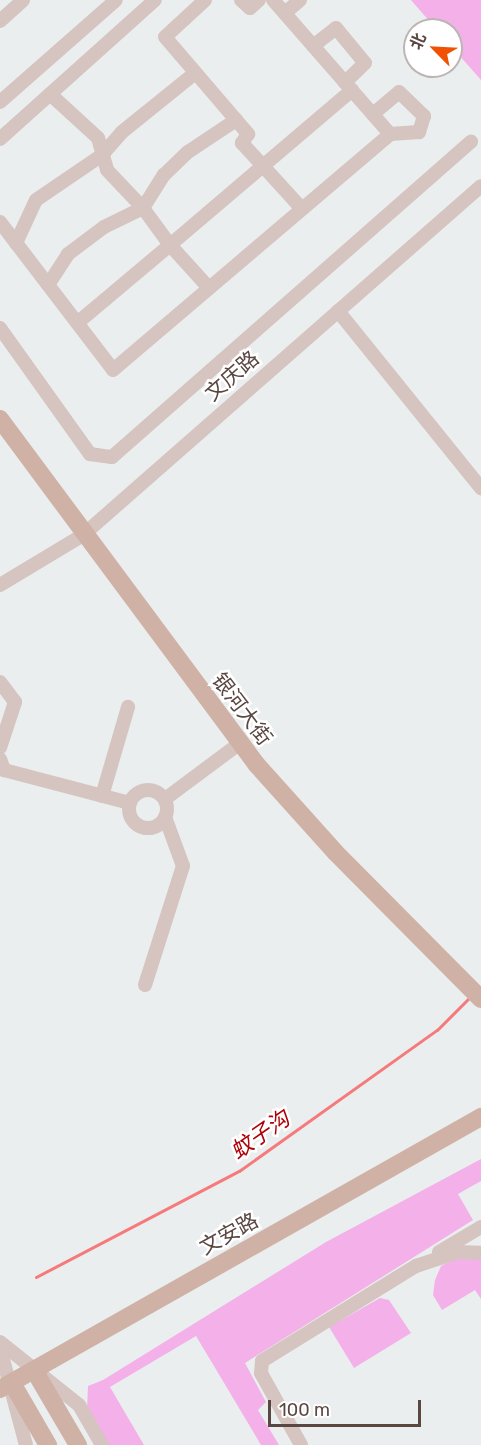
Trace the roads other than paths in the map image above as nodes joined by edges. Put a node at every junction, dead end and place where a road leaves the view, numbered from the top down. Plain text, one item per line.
1 (23, 0) edge
2 (116, 0) edge
3 (155, 0) edge
4 (204, 0) edge
5 (241, 0) edge
6 (259, 0) edge
7 (273, 0) edge
8 (300, 0) edge
9 (285, 13) junction
10 (0, 21) edge
11 (313, 46) junction
12 (195, 73) junction
13 (348, 86) junction
14 (50, 94) junction
15 (0, 102) edge
16 (373, 114) junction
17 (236, 120) junction
18 (390, 134) junction
19 (0, 139) edge
20 (471, 142) dead end
21 (102, 155) junction
22 (263, 166) junction
23 (481, 186) edge
24 (143, 208) junction
25 (302, 209) junction
26 (0, 222) edge
27 (16, 243) junction
28 (170, 245) junction
29 (48, 285) junction
30 (209, 288) junction
31 (338, 311) junction
32 (77, 323) junction
33 (0, 328) edge
34 (0, 419) edge
35 (481, 488) edge
36 (83, 535) junction
37 (0, 585) edge
38 (0, 682) edge
39 (128, 707) dead end
40 (240, 743) junction
41 (0, 748) edge
42 (0, 759) edge
43 (102, 796) junction
44 (165, 799) junction
45 (130, 803) junction
46 (165, 817) junction
47 (145, 985) dead end
48 (476, 996) edge
49 (481, 1117) edge
50 (481, 1227) edge
51 (481, 1253) edge
52 (416, 1266) junction
53 (0, 1342) edge
54 (0, 1348) edge
55 (34, 1370) junction
56 (6, 1386) edge
57 (26, 1445) edge
58 (48, 1445) edge
59 (78, 1445) edge
60 (102, 1445) edge
61 (301, 1445) edge

1 - 10 street
2 - 15 street
3 - 14 street
4 - 12 street
5 - 6 street
7 - 9 street
8 - 9 street
9 - 11 street
11 - 13 street
11 - 13 street
12 - 17 street
12 - 21 street
13 - 16 street
13 - 22 street
14 - 19 street
14 - 21 street
16 - 18 street
16 - 18 street
17 - 22 street
17 - 24 street
18 - 25 street
20 - 33 street
21 - 24 street
21 - 27 street
22 - 25 street
22 - 28 street
23 - 31 street, 文庆路
24 - 28 street
24 - 29 street
25 - 30 street
26 - 27 street
27 - 29 street
28 - 30 street
28 - 32 street
29 - 32 street
30 - 32 street
31 - 35 street
31 - 36 street, 文庆路
34 - 36 main road, 银河大街
36 - 37 street, 文庆路
36 - 40 main road, 银河大街
38 - 41 street
39 - 43 street
40 - 44 street
40 - 48 main road, 银河大街
42 - 43 street
43 - 45 street
44 - 45 street
44 - 46 street
45 - 46 street
46 - 47 street
49 - 55 main road, 文安路
50 - 52 street
51 - 52 street
52 - 61 street
53 - 55 street
54 - 56 street
55 - 56 main road, 文安路
55 - 59 main road
55 - 60 street
56 - 57 street
56 - 58 main road

